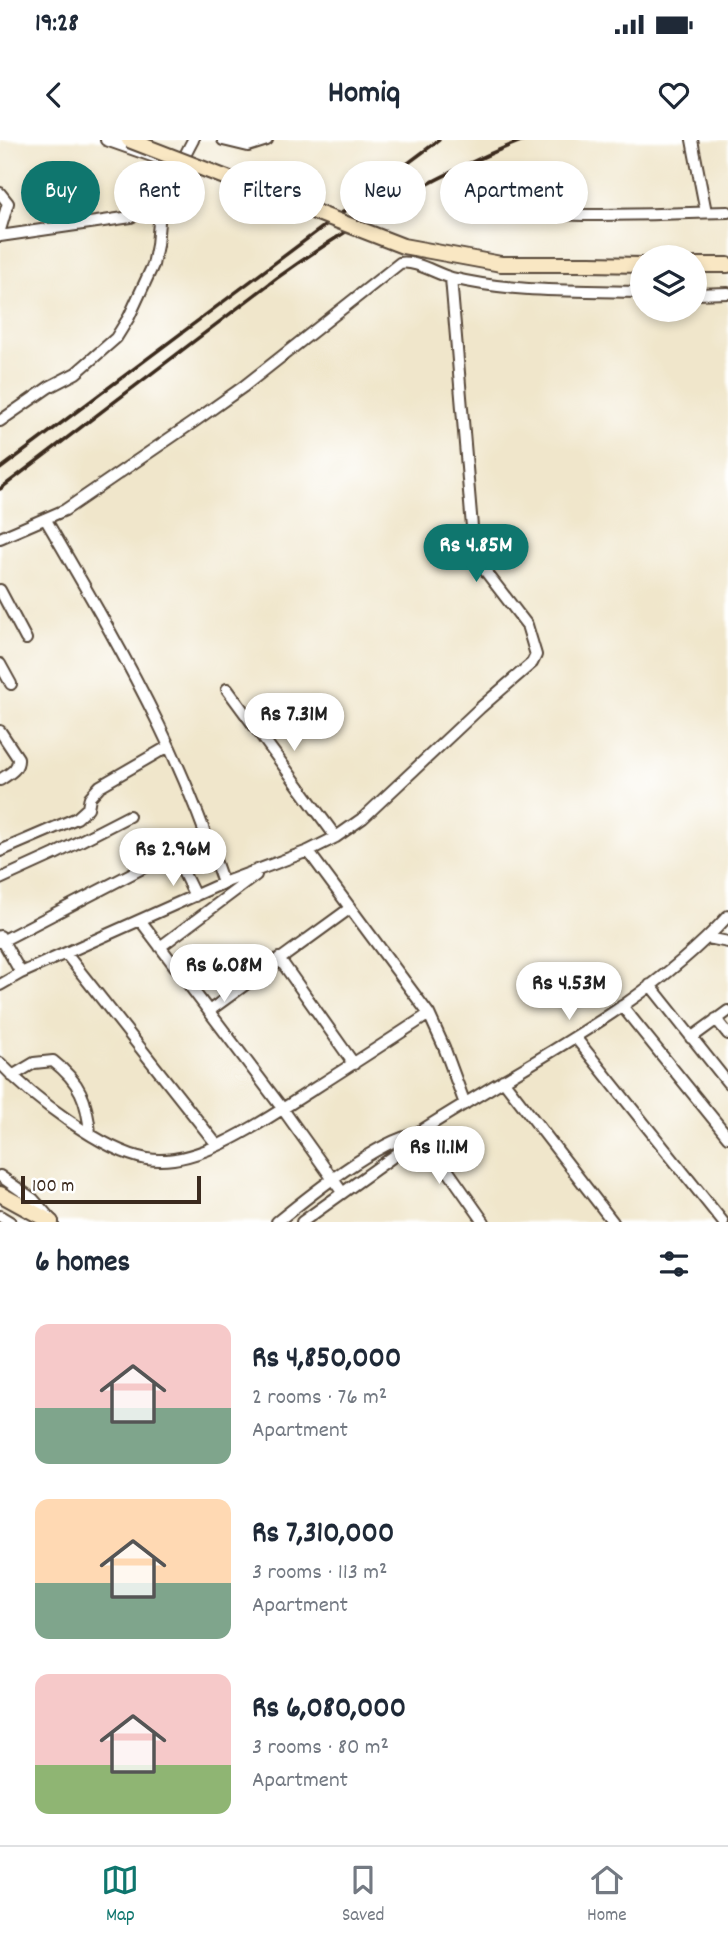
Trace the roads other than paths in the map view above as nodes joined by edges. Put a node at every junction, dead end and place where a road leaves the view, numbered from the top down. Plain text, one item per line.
1 (106, 140) edge
2 (128, 140) edge
3 (193, 140) edge
4 (223, 140) edge
5 (267, 140) edge
6 (692, 140) edge
7 (165, 161) edge
8 (182, 161) edge
9 (0, 193) edge
10 (706, 212) junction
11 (728, 212) edge
12 (588, 213) edge
13 (114, 219) edge
14 (159, 224) edge
15 (0, 230) edge
16 (0, 236) edge
17 (630, 265) edge
18 (707, 265) edge
19 (728, 265) edge
20 (451, 278) junction
21 (630, 292) edge
22 (728, 293) edge
23 (707, 294) edge
24 (0, 421) edge
25 (46, 520) junction
26 (0, 538) edge
27 (0, 590) edge
28 (26, 639) dead end
29 (0, 664) edge
30 (11, 684) dead end
31 (227, 689) dead end
32 (0, 731) edge
33 (169, 746) junction
34 (0, 780) edge
35 (129, 816) dead end
36 (206, 835) junction
37 (336, 836) junction
38 (0, 851) edge
39 (173, 851) junction
40 (308, 851) junction
41 (266, 867) junction
42 (0, 879) edge
43 (223, 883) junction
44 (195, 896) junction
45 (349, 909) junction
46 (728, 916) edge
47 (140, 920) junction
48 (708, 938) junction
49 (1, 939) edge
50 (728, 942) edge
51 (160, 947) junction
52 (66, 955) junction
53 (279, 958) junction
54 (21, 973) junction
55 (0, 985) edge
56 (650, 985) junction
57 (622, 1006) junction
58 (209, 1011) junction
59 (728, 1011) edge
60 (429, 1014) junction
61 (716, 1020) junction
62 (728, 1034) edge
63 (575, 1037) junction
64 (691, 1038) junction
65 (0, 1063) edge
66 (354, 1064) junction
67 (12, 1076) junction
68 (503, 1080) junction
69 (728, 1083) edge
70 (465, 1104) junction
71 (282, 1108) junction
72 (418, 1132) junction
73 (90, 1133) junction
74 (728, 1137) edge
75 (217, 1145) junction
76 (0, 1176) edge
77 (333, 1179) junction
78 (342, 1192) junction
79 (6, 1197) edge
80 (0, 1216) edge
81 (479, 1220) edge
82 (9, 1222) edge
83 (52, 1222) edge
84 (277, 1222) edge
85 (302, 1222) edge
86 (613, 1222) edge
87 (723, 1222) edge

1 - 7 street
2 - 17 main road, bridge
3 - 8 street
4 - 5 street
6 - 10 street
9 - 15 street
10 - 11 street
10 - 12 street
13 - 16 street
14 - 24 street
18 - 19 main road
20 - 21 street
20 - 25 street
20 - 37 street
22 - 23 street
25 - 26 street
25 - 33 street
27 - 28 street
29 - 30 street
31 - 37 street
32 - 34 street
33 - 36 street
33 - 38 street
35 - 42 street
36 - 39 street
36 - 43 street
37 - 40 street
39 - 44 street
39 - 49 street
40 - 41 street
40 - 45 street
41 - 43 street
41 - 51 street
43 - 44 street
44 - 47 street
45 - 53 street
45 - 60 street
46 - 48 street
47 - 51 street
47 - 52 street
48 - 50 street
48 - 56 street
49 - 54 street
51 - 58 street
52 - 54 street
52 - 75 street
53 - 58 street
53 - 66 street
54 - 55 street
56 - 57 street
56 - 64 street
57 - 63 street
57 - 74 street
58 - 71 street
59 - 61 street
60 - 66 street
60 - 70 street
61 - 62 street
61 - 64 street
63 - 68 street
63 - 87 street
64 - 69 street
65 - 67 street
66 - 71 street
67 - 73 street
67 - 73 street
68 - 70 street
68 - 86 street
70 - 72 street
71 - 75 street
71 - 77 street
72 - 77 street
72 - 78 street
72 - 81 street
73 - 75 street
76 - 83 street
77 - 78 street
77 - 84 street
78 - 85 street
79 - 83 main road
80 - 82 street

